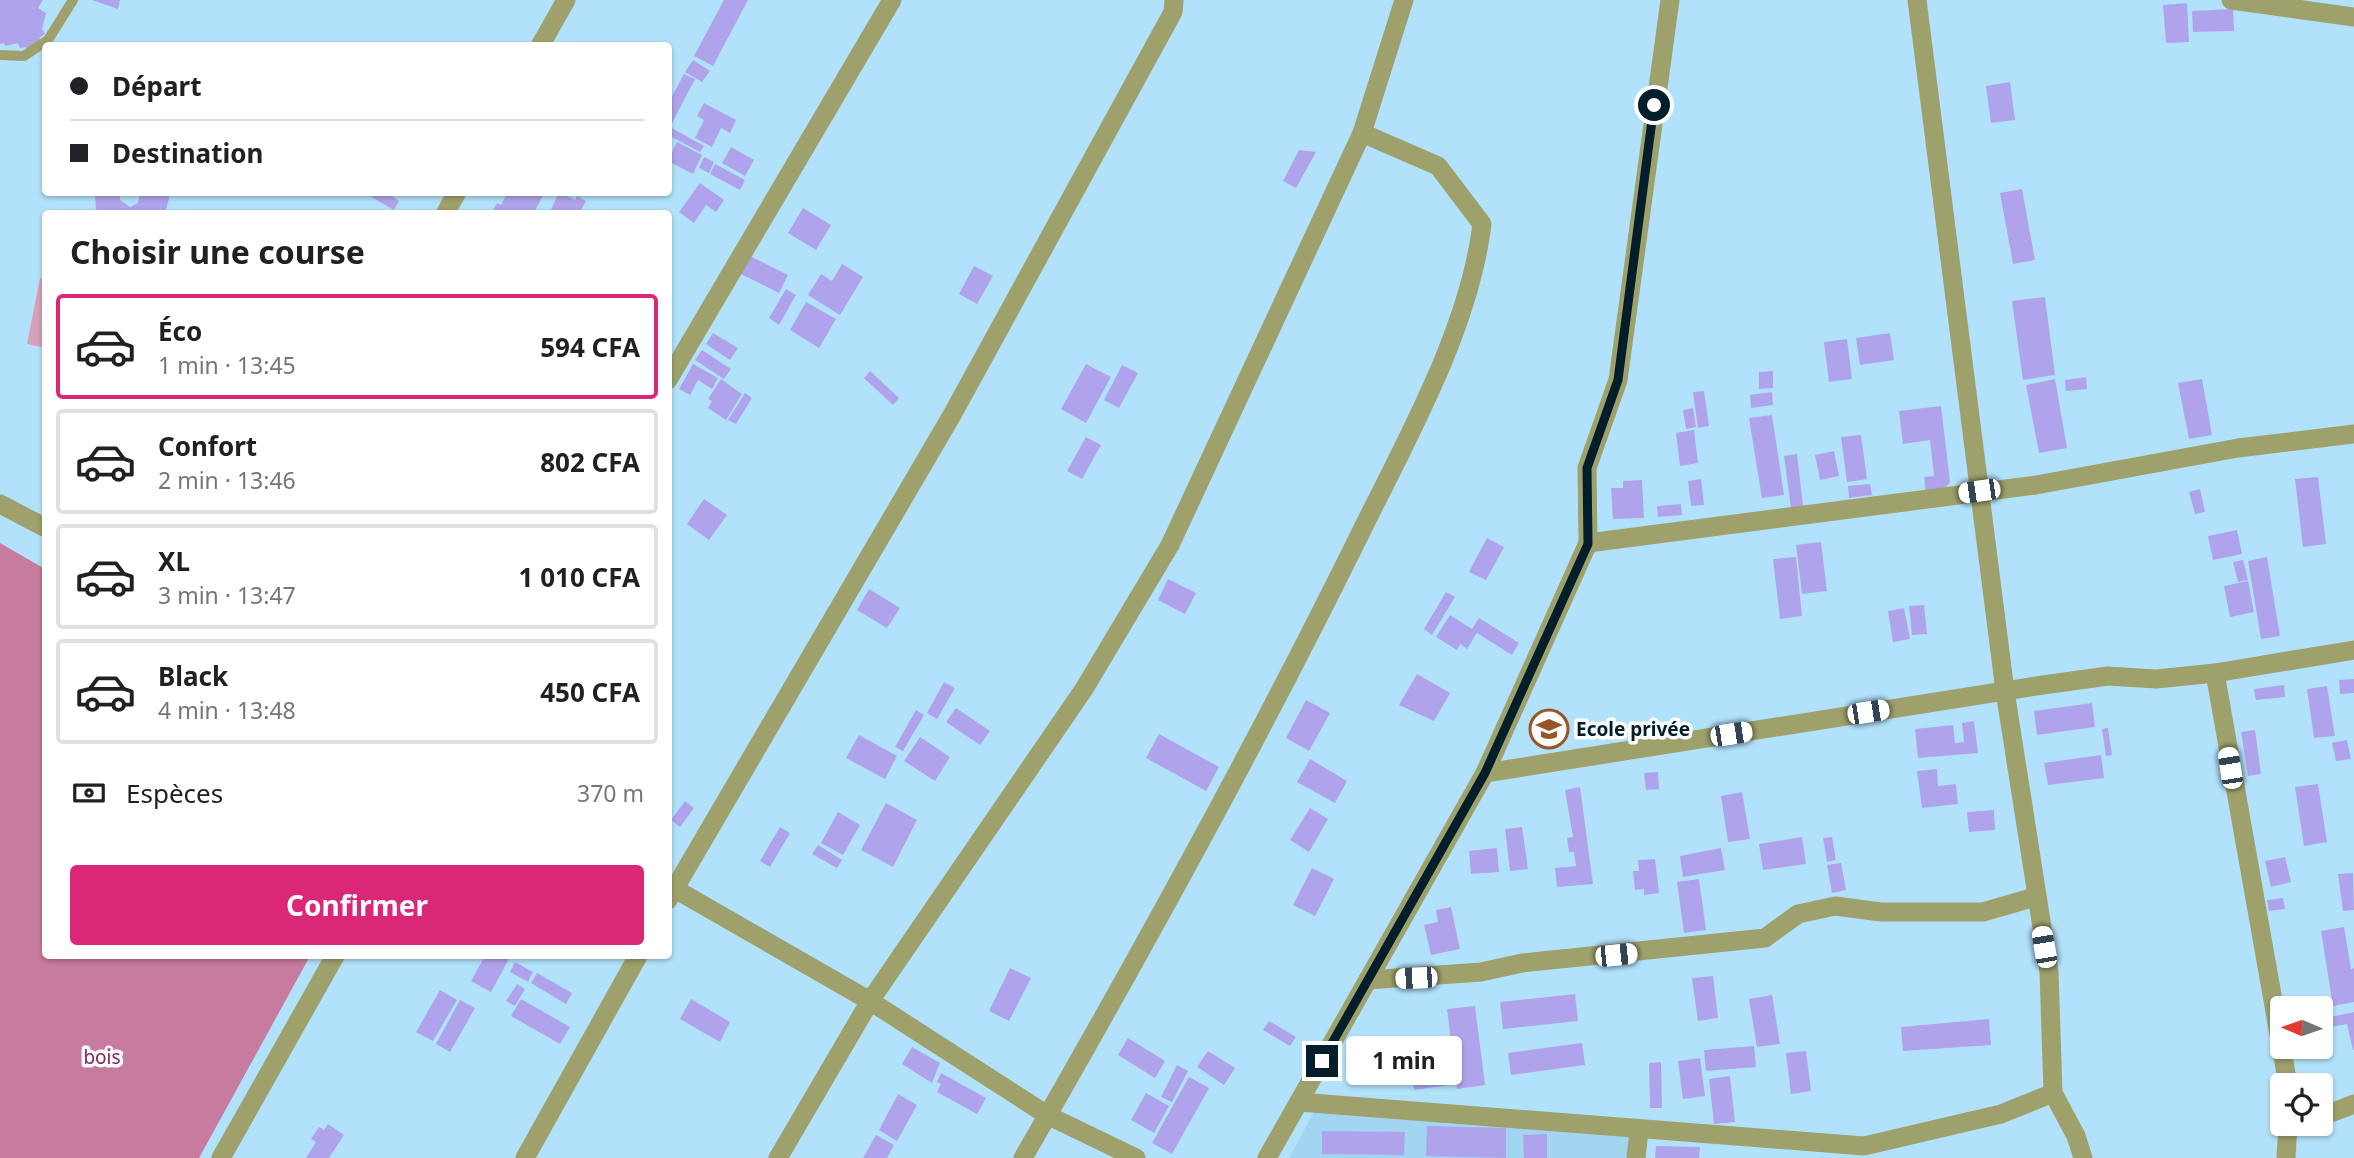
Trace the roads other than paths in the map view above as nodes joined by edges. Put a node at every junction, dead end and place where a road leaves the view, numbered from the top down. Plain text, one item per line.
1 (73, 0) edge
2 (566, 0) edge
3 (892, 0) edge
4 (1174, 0) edge
5 (1404, 0) edge
6 (1670, 0) edge
7 (1917, 0) edge
8 (2231, 0) edge
9 (2256, 2) edge
10 (2354, 18) edge
11 (45, 42) edge
12 (542, 42) edge
13 (42, 44) edge
14 (0, 55) edge
15 (1362, 133) junction
16 (672, 373) edge
17 (2354, 434) edge
18 (1979, 491) junction
19 (0, 504) edge
20 (42, 526) edge
21 (1588, 544) junction
22 (2354, 650) edge
23 (2215, 673) junction
24 (2005, 691) junction
25 (1485, 773) junction
26 (672, 889) edge
27 (672, 892) edge
28 (2035, 897) junction
29 (333, 959) edge
30 (636, 959) edge
31 (1368, 980) junction
32 (870, 1001) junction
33 (2286, 1073) edge
34 (2053, 1093) junction
35 (1299, 1102) junction
36 (2354, 1104) edge
37 (2333, 1112) edge
38 (1048, 1115) junction
39 (1639, 1130) junction
40 (2291, 1136) edge
41 (1865, 1152) edge
42 (221, 1158) edge
43 (525, 1158) edge
44 (778, 1158) edge
45 (1023, 1158) edge
46 (1136, 1158) edge
47 (1267, 1158) edge
48 (1636, 1158) edge
49 (2083, 1158) edge
50 (2286, 1158) edge

1 - 11 lane
2 - 12 street
3 - 16 street
4 - 26 street
5 - 15 street
6 - 21 street
7 - 18 street
8 - 9 street
9 - 10 street
13 - 14 lane
15 - 32 street
15 - 38 street
17 - 18 street
18 - 21 street
18 - 24 street
19 - 20 street
21 - 25 street
22 - 23 street
23 - 24 street
23 - 33 street
24 - 25 street
24 - 28 street
25 - 31 street
27 - 32 street
28 - 31 street
28 - 34 street
29 - 42 street
30 - 43 street
31 - 35 street
32 - 38 street
32 - 44 street
34 - 41 street
34 - 49 street
35 - 39 street
35 - 47 street
36 - 37 street
38 - 45 street
38 - 46 street
39 - 41 street
39 - 48 street
40 - 50 street

